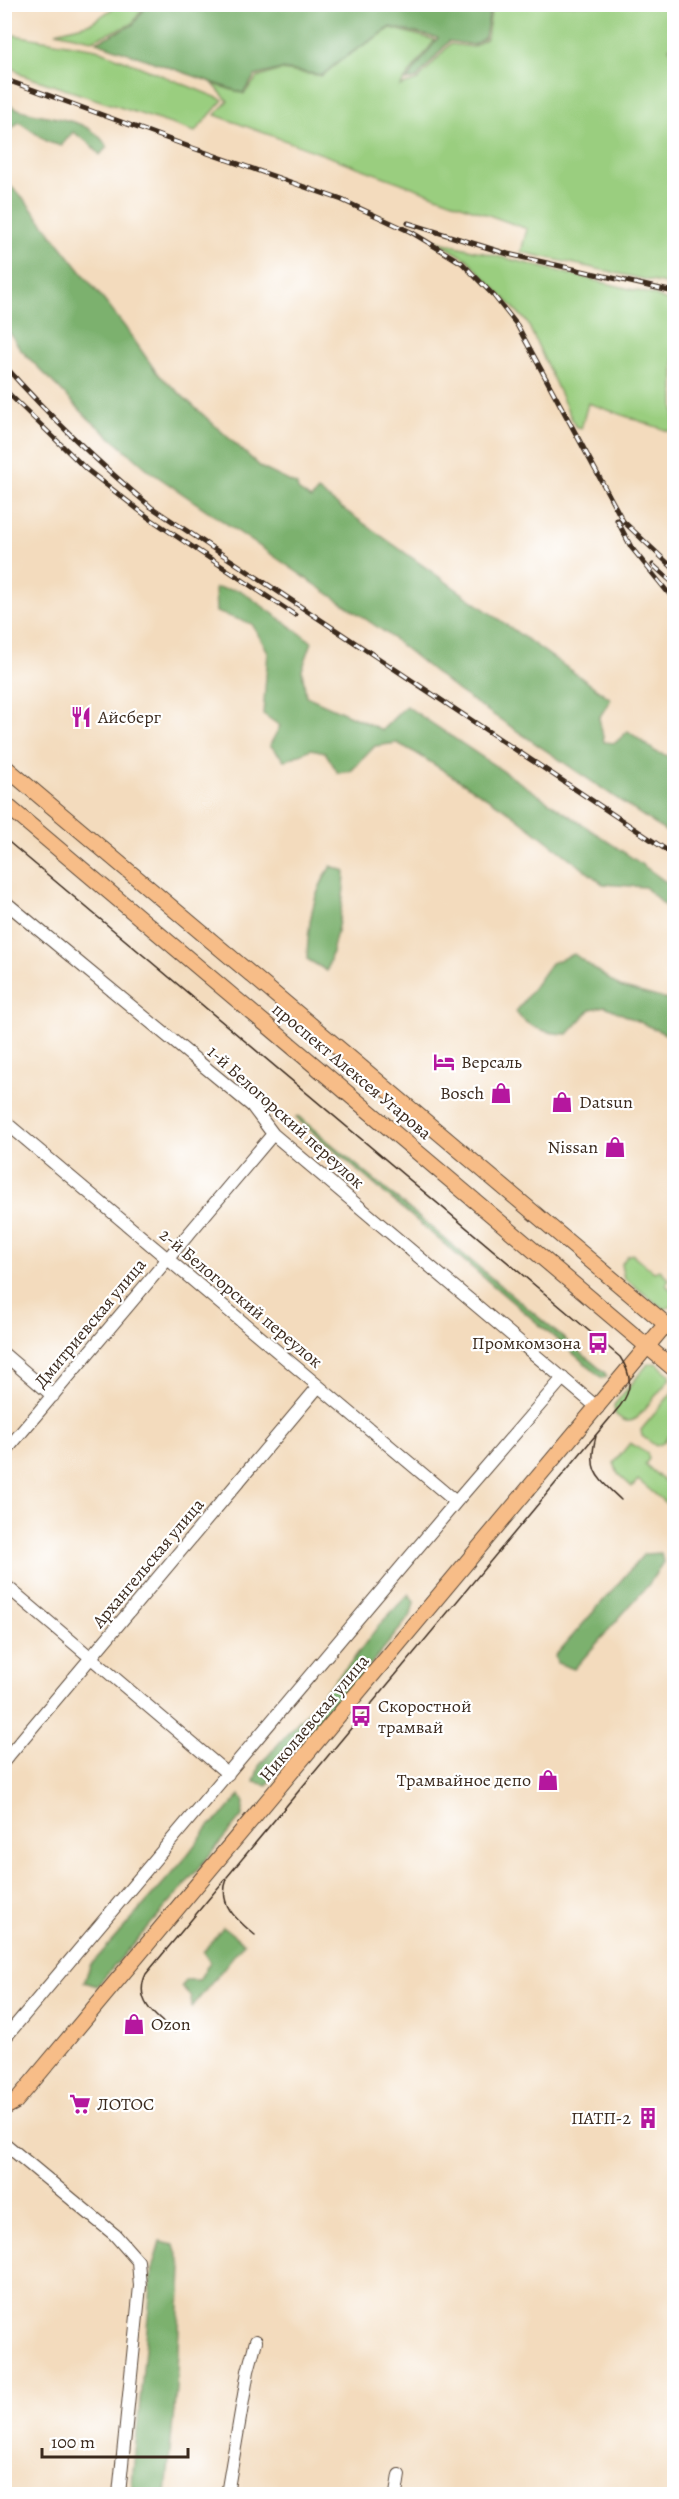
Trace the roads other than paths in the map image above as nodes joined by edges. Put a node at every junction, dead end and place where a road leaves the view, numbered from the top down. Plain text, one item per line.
1 (4, 766) edge
2 (4, 803) edge
3 (4, 901) edge
4 (4, 1120) edge
5 (273, 1134) junction
6 (167, 1259) junction
7 (670, 1328) edge
8 (648, 1347) junction
9 (4, 1354) edge
10 (675, 1370) edge
11 (563, 1378) junction
12 (318, 1387) junction
13 (53, 1396) junction
14 (598, 1408) junction
15 (4, 1453) edge
16 (456, 1502) junction
17 (4, 1584) edge
18 (92, 1658) junction
19 (4, 1761) edge
20 (228, 1774) junction
21 (4, 2039) edge
22 (4, 2109) edge
23 (4, 2143) edge
24 (256, 2341) dead end
25 (399, 2475) dead end
26 (119, 2494) edge
27 (227, 2494) edge
28 (396, 2494) edge

1 - 7 main road, проспект Алексея Угарова
2 - 8 main road, проспект Алексея Угарова
3 - 5 street, 1-й Белогорский переулок
4 - 6 street, 2-й Белогорский переулок
5 - 6 street, Дмитриевская улица
5 - 11 street, 1-й Белогорский переулок
6 - 12 street, 2-й Белогорский переулок
6 - 13 street, Дмитриевская улица
7 - 8 main road, Николаевская улица
8 - 10 main road, проспект Алексея Угарова
8 - 14 main road, Николаевская улица
9 - 13 street
11 - 14 street, 1-й Белогорский переулок
11 - 16 street, Николаевская улица
12 - 16 street, 2-й Белогорский переулок
12 - 18 street, Архангельская улица
13 - 15 street, Дмитриевская улица
14 - 22 main road, Николаевская улица
16 - 20 street, Николаевская улица
17 - 18 street
18 - 19 street, Архангельская улица
18 - 20 street
20 - 21 street, Николаевская улица
23 - 26 street
24 - 27 street
25 - 28 street

